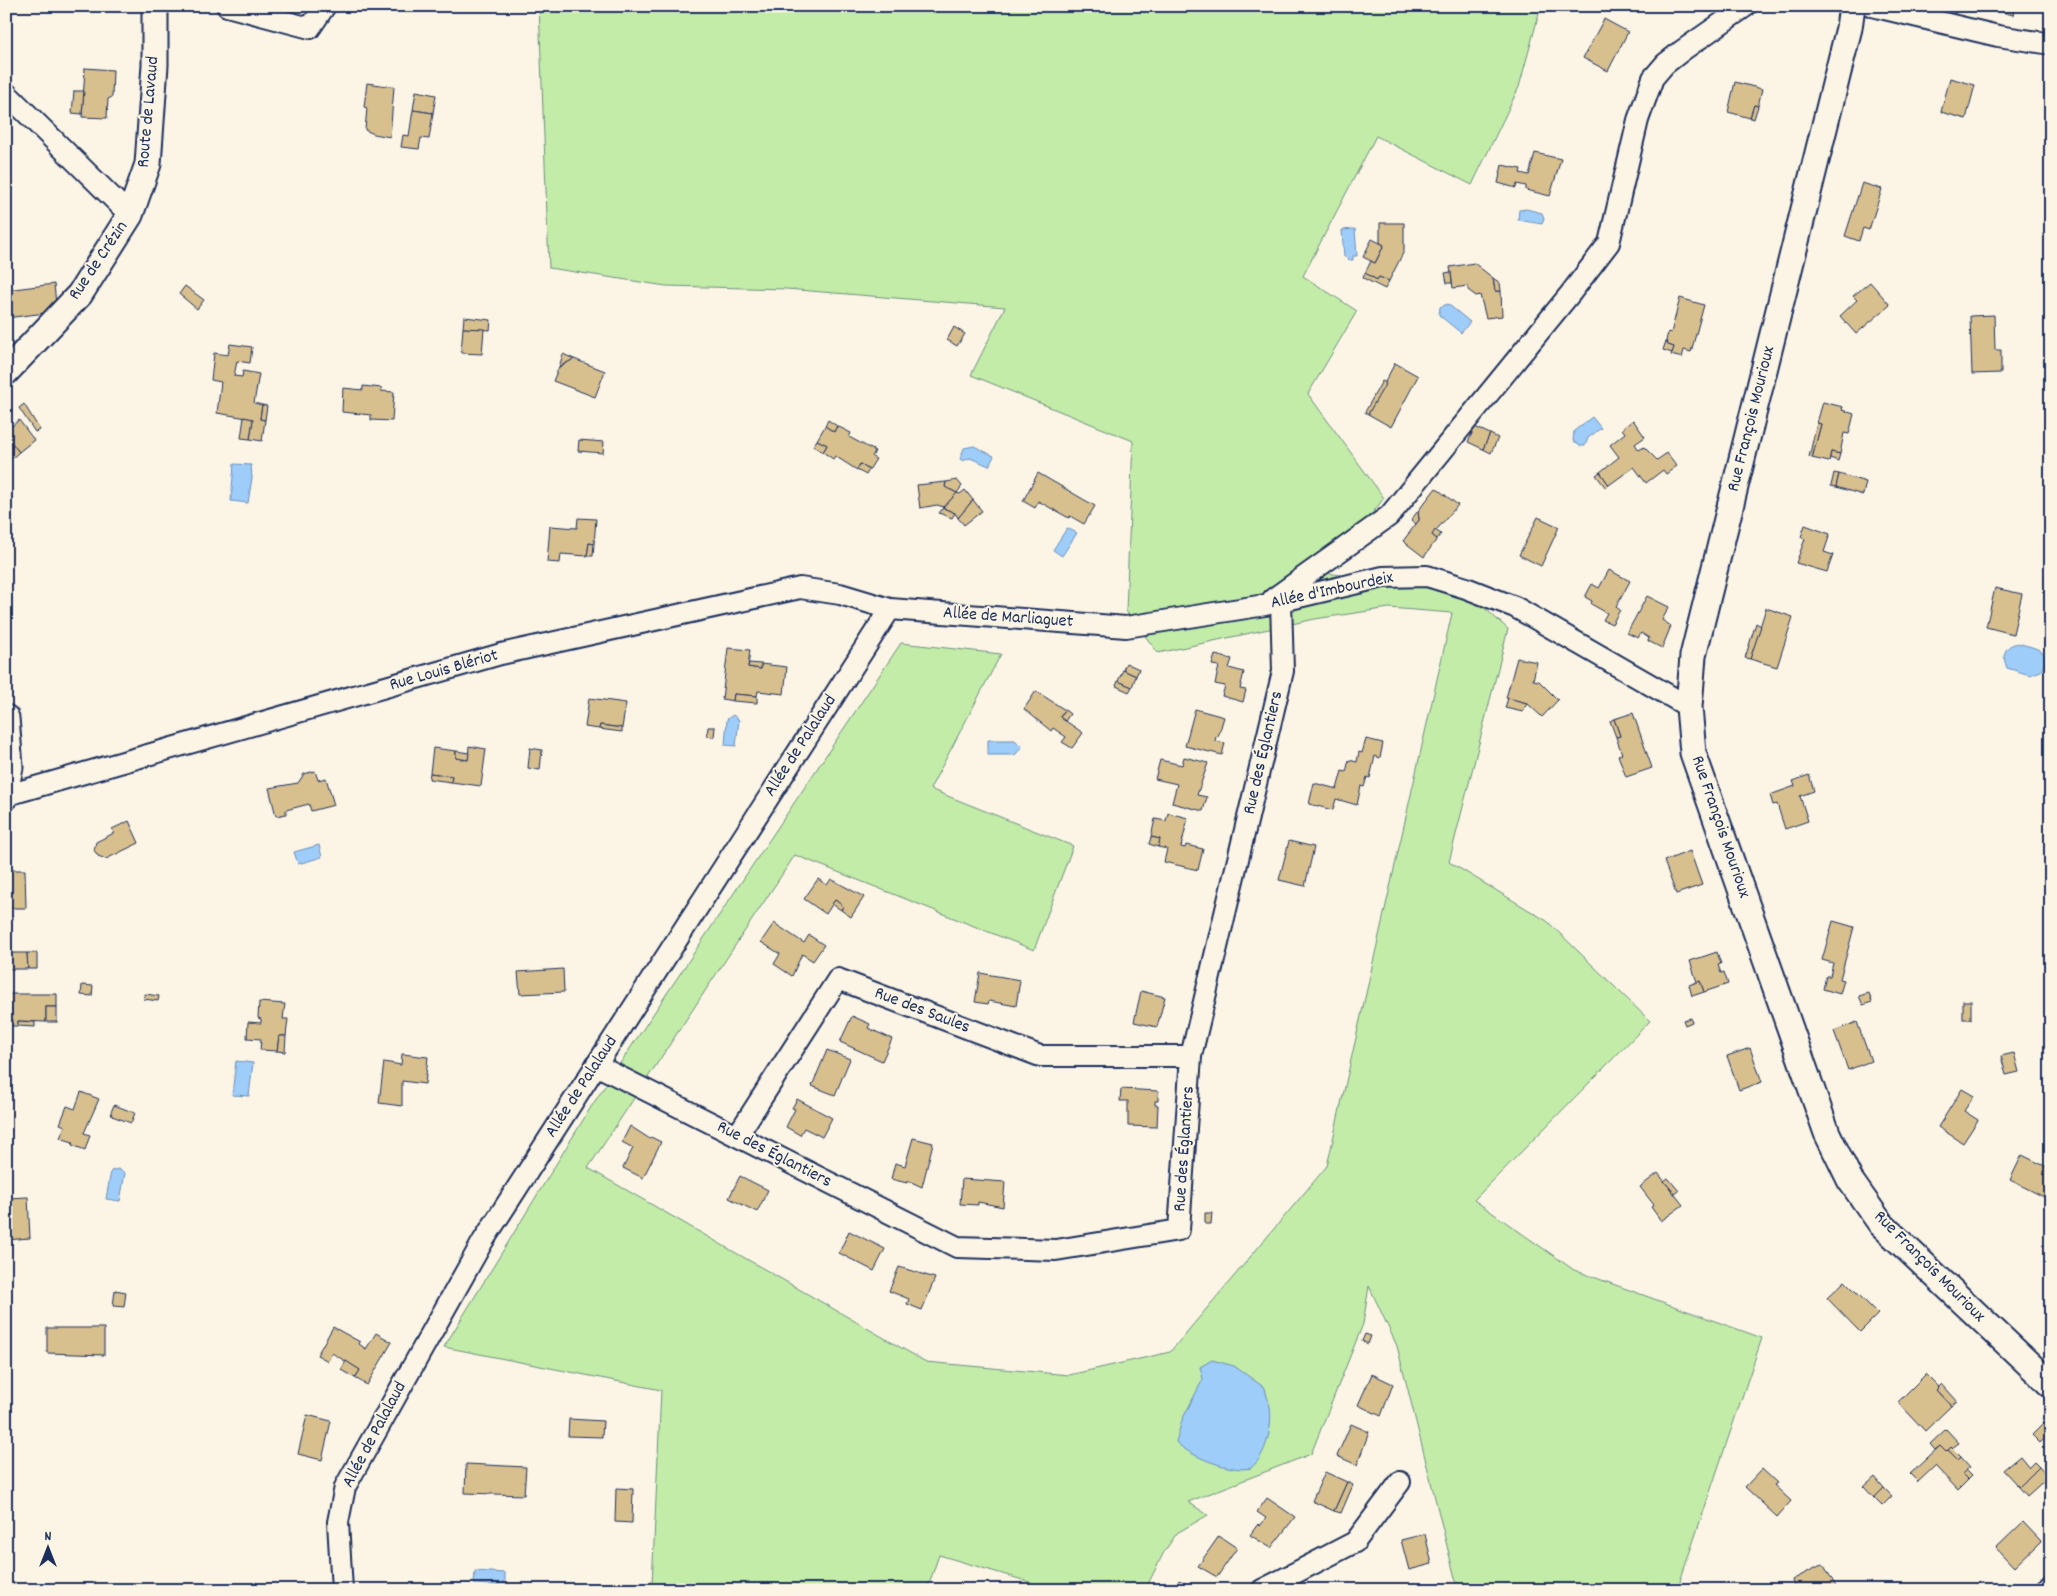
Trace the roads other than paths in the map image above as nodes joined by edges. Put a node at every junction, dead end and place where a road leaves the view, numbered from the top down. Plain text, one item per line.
1 (156, 6) edge
2 (227, 6) edge
3 (325, 6) edge
4 (1746, 6) edge
5 (1852, 6) edge
6 (1872, 6) edge
7 (2051, 44) edge
8 (6, 93) edge
9 (130, 215) junction
10 (6, 372) edge
11 (1273, 603) junction
12 (890, 609) junction
13 (1126, 627) joint
14 (1689, 707) junction
15 (6, 718) edge
16 (6, 788) edge
17 (6, 799) edge
18 (1191, 1056) junction
19 (596, 1065) junction
20 (737, 1136) junction
21 (2051, 1385) edge
22 (1400, 1482) dead end
23 (2051, 1585) edge
24 (342, 1590) edge
25 (1262, 1590) edge
26 (2046, 1590) edge

1 - 9 street, Route de Lavaud
2 - 3 street
4 - 11 street
5 - 14 street, Rue François Mourioux
6 - 7 street
8 - 9 street
9 - 10 street, Rue de Crézin
11 - 13 street, Allée d'Imbourdeix
11 - 14 street, Allée d'Imbourdeix
11 - 18 street, Rue des Églantiers
12 - 13 street, Allée de Marliaguet
12 - 17 street, Rue Louis Blériot
12 - 19 street, Allée de Palalaud
14 - 21 street, Rue François Mourioux
15 - 16 street
18 - 20 street, Rue des Saules
18 - 20 street, Rue des Églantiers
19 - 20 street, Rue des Églantiers
19 - 24 street, Allée de Palalaud
22 - 25 street
23 - 26 street

